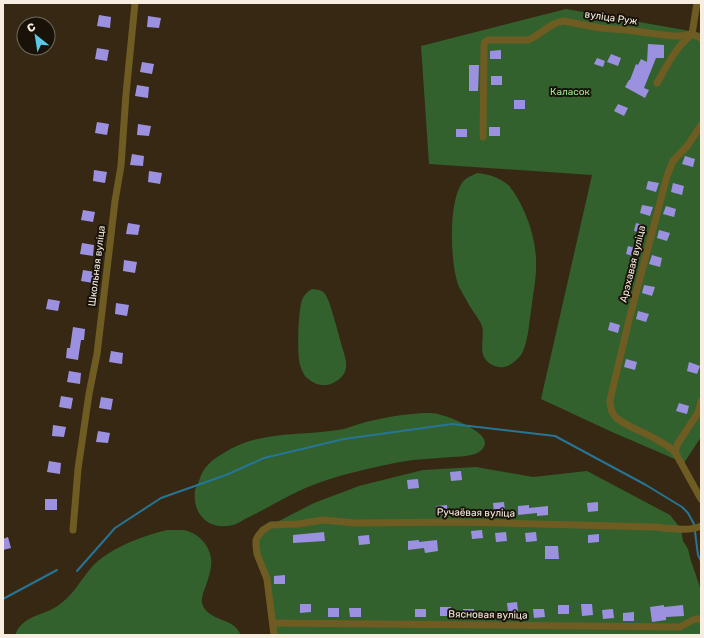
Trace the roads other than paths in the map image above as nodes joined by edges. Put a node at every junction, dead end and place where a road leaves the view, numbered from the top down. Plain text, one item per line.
1 (135, 3) edge
2 (697, 3) edge
3 (692, 34) junction
4 (701, 38) edge
5 (657, 83) dead end
6 (701, 125) edge
7 (483, 137) dead end
8 (701, 401) edge
9 (675, 452) junction
10 (701, 499) edge
11 (697, 527) edge
12 (72, 530) dead end
13 (701, 619) edge
14 (273, 623) junction
15 (274, 635) edge

1 - 12 street, Школьная вуліца
2 - 3 street
3 - 4 street
3 - 5 street
3 - 7 street, вуліца Руж
6 - 9 street, Арэхавая вуліца
8 - 9 street
9 - 10 street
11 - 14 street, Ручаёвая вуліца
13 - 14 street, Вясновая вуліца
14 - 15 street

